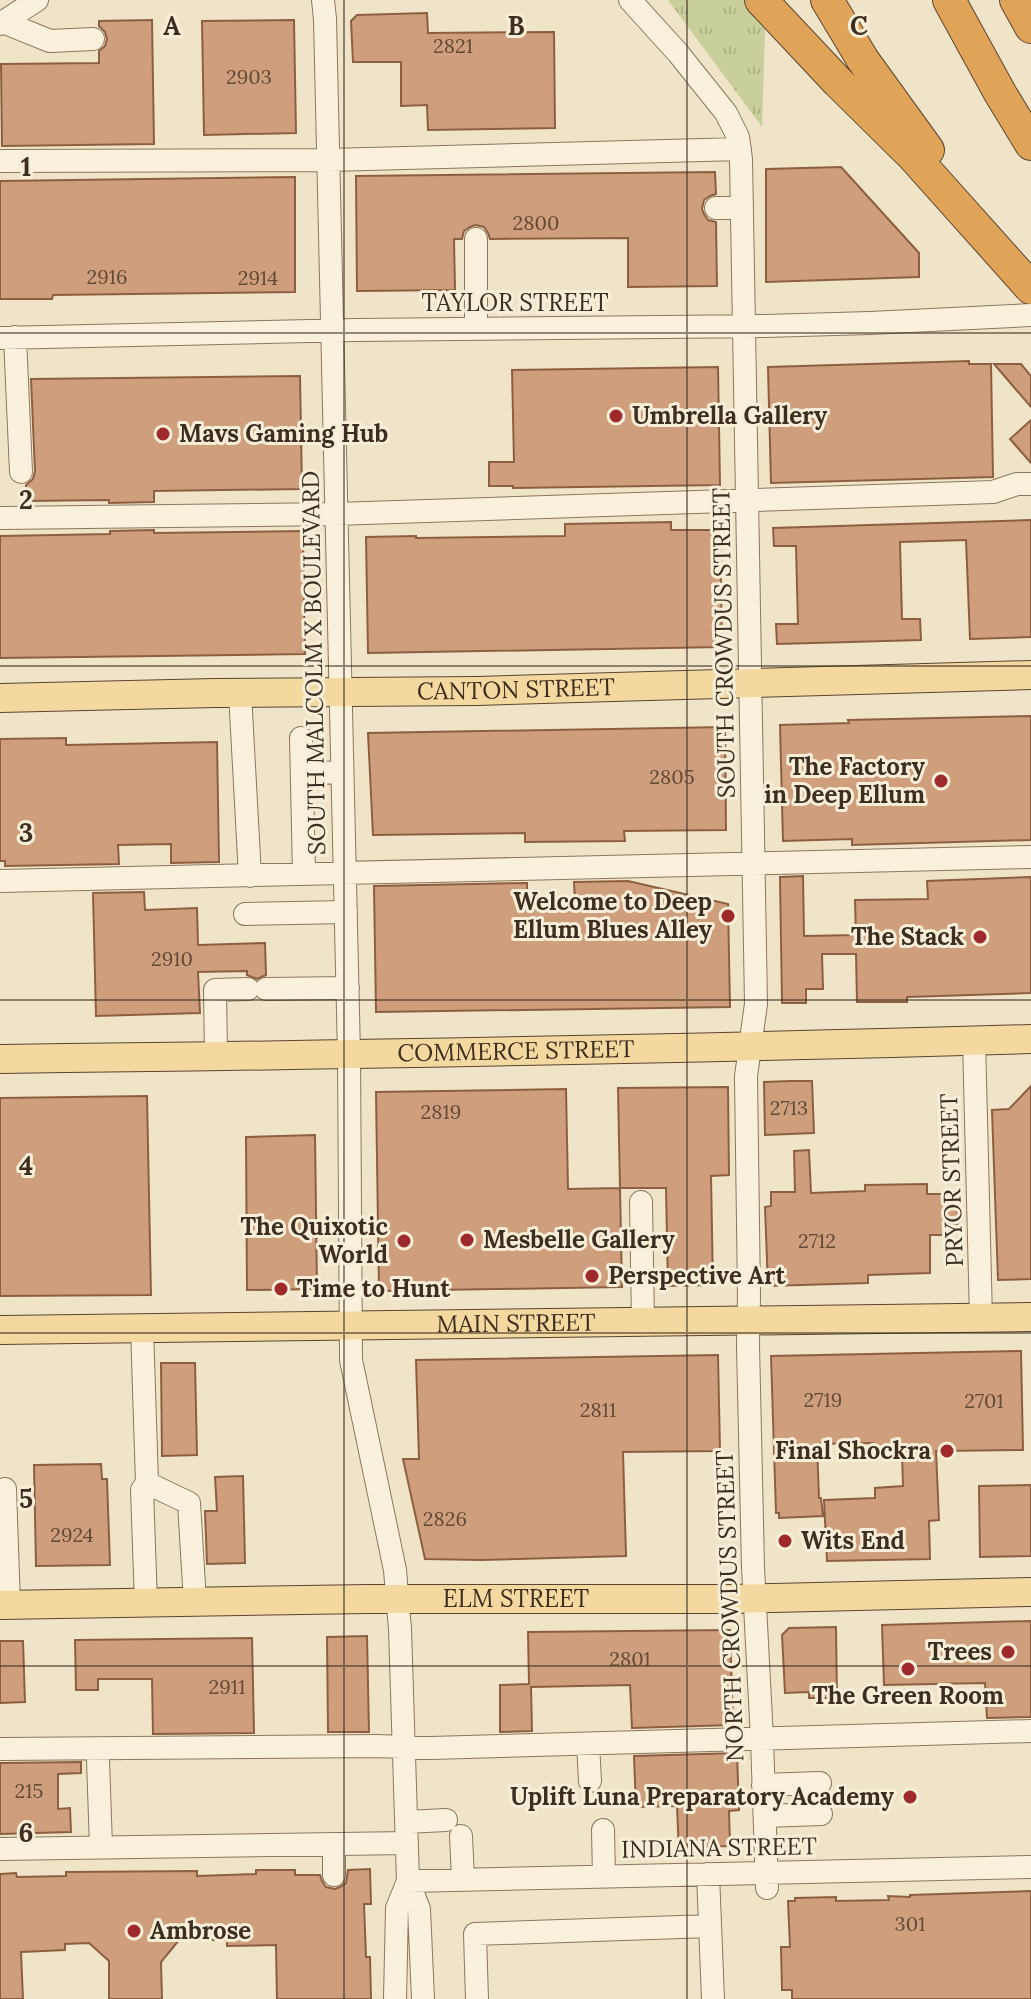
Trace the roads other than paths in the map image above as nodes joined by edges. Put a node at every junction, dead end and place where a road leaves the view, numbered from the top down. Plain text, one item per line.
1 (37, 0) edge
2 (323, 0) edge
3 (630, 0) edge
4 (761, 0) edge
5 (827, 0) edge
6 (949, 0) edge
7 (1016, 0) edge
8 (2, 23) edge
9 (1031, 27) edge
10 (93, 39) dead end
11 (1031, 144) edge
12 (740, 149) junction
13 (329, 160) junction
14 (0, 161) edge
15 (716, 208) dead end
16 (742, 208) junction
17 (476, 239) dead end
18 (1024, 280) edge
19 (1031, 315) edge
20 (745, 327) junction
21 (476, 329) junction
22 (332, 330) junction
23 (8, 338) edge
24 (21, 472) dead end
25 (1031, 484) edge
26 (747, 500) junction
27 (336, 514) junction
28 (0, 518) edge
29 (1031, 675) edge
30 (751, 683) junction
31 (240, 693) junction
32 (340, 693) junction
33 (0, 698) edge
34 (301, 738) dead end
35 (342, 772) junction
36 (302, 773) junction
37 (1031, 857) edge
38 (755, 864) junction
39 (345, 873) junction
40 (304, 874) junction
41 (250, 876) junction
42 (0, 881) edge
43 (346, 912) junction
44 (245, 914) dead end
45 (348, 988) junction
46 (1031, 1039) edge
47 (974, 1040) junction
48 (750, 1047) junction
49 (349, 1055) junction
50 (216, 1057) junction
51 (0, 1059) edge
52 (641, 1202) dead end
53 (1031, 1317) edge
54 (981, 1319) junction
55 (747, 1322) junction
56 (643, 1323) junction
57 (351, 1326) junction
58 (142, 1328) junction
59 (0, 1330) edge
60 (147, 1483) junction
61 (5, 1489) dead end
62 (1031, 1592) edge
63 (755, 1599) junction
64 (397, 1600) junction
65 (195, 1602) junction
66 (146, 1603) junction
67 (4, 1605) edge
68 (1031, 1731) edge
69 (762, 1739) junction
70 (588, 1744) junction
71 (404, 1747) junction
72 (0, 1749) edge
73 (98, 1760) dead end
74 (590, 1781) dead end
75 (820, 1783) dead end
76 (763, 1785) junction
77 (821, 1814) dead end
78 (765, 1816) junction
79 (603, 1830) dead end
80 (406, 1832) junction
81 (334, 1844) junction
82 (101, 1847) junction
83 (0, 1849) edge
84 (1031, 1867) edge
85 (708, 1874) junction
86 (334, 1875) dead end
87 (604, 1876) junction
88 (463, 1879) junction
89 (767, 1880) junction
90 (408, 1881) junction
91 (710, 1926) junction
92 (395, 1999) edge
93 (423, 1999) edge
94 (477, 1999) edge
95 (713, 1999) edge

1 - 8 street
2 - 13 street, SOUTH MALCOLM X BOULEVARD
3 - 12 street, SOUTH CROWDUS STREET
4 - 18 highway
5 - 18 highway
6 - 11 highway
7 - 9 highway
8 - 10 street
12 - 13 street
12 - 16 street, SOUTH CROWDUS STREET
13 - 14 street
13 - 22 street, SOUTH MALCOLM X BOULEVARD
15 - 16 street
16 - 20 street, SOUTH CROWDUS STREET
17 - 21 street
19 - 20 street, TAYLOR STREET
20 - 21 street, TAYLOR STREET
20 - 26 street, SOUTH CROWDUS STREET
21 - 22 street, TAYLOR STREET
22 - 23 street, TAYLOR STREET
22 - 27 street, SOUTH MALCOLM X BOULEVARD
23 - 24 street
25 - 26 street
26 - 27 street
26 - 30 street, SOUTH CROWDUS STREET
27 - 28 street
27 - 32 street, SOUTH MALCOLM X BOULEVARD
29 - 30 main road, CANTON STREET
30 - 32 main road, CANTON STREET
30 - 38 street, SOUTH CROWDUS STREET
31 - 32 main road, CANTON STREET
31 - 33 main road, CANTON STREET
31 - 41 street
32 - 35 street, SOUTH MALCOLM X BOULEVARD
34 - 36 street
35 - 36 street
35 - 39 street, SOUTH MALCOLM X BOULEVARD
36 - 40 street
37 - 38 street
38 - 39 street
38 - 48 street, SOUTH CROWDUS STREET
39 - 40 street
39 - 43 street, SOUTH MALCOLM X BOULEVARD
40 - 41 street
41 - 42 street
43 - 44 street
43 - 45 street, SOUTH MALCOLM X BOULEVARD
45 - 49 street, SOUTH MALCOLM X BOULEVARD
45 - 50 street
46 - 47 main road, COMMERCE STREET
47 - 48 main road, COMMERCE STREET
47 - 54 street, PRYOR STREET
48 - 49 main road, COMMERCE STREET
48 - 55 street, SOUTH CROWDUS STREET
49 - 50 main road, COMMERCE STREET
49 - 57 street, SOUTH MALCOLM X BOULEVARD
50 - 51 main road, COMMERCE STREET
52 - 56 street
53 - 54 main road, MAIN STREET
54 - 55 main road, MAIN STREET
55 - 56 main road, MAIN STREET
55 - 63 street, NORTH CROWDUS STREET
56 - 57 main road, MAIN STREET
57 - 58 main road, MAIN STREET
57 - 64 street, SOUTH MALCOLM X BOULEVARD
58 - 59 main road, MAIN STREET
58 - 60 street
60 - 65 street
60 - 66 street
61 - 67 street
62 - 63 main road, ELM STREET
63 - 64 main road, ELM STREET
63 - 69 street, NORTH CROWDUS STREET
64 - 65 main road, ELM STREET
64 - 71 street, SOUTH MALCOLM X BOULEVARD
65 - 66 main road, ELM STREET
66 - 67 main road, ELM STREET
68 - 69 street
69 - 70 street
69 - 76 street, NORTH CROWDUS STREET
70 - 71 street
70 - 74 street
71 - 72 street
71 - 80 street, SOUTH MALCOLM X BOULEVARD
73 - 82 street
75 - 76 street
76 - 78 street, NORTH CROWDUS STREET
77 - 78 street
78 - 89 street, NORTH CROWDUS STREET
79 - 87 street
80 - 81 street
80 - 88 street
80 - 90 street, SOUTH MALCOLM X BOULEVARD
81 - 82 street
81 - 86 street
82 - 83 street
84 - 89 street, INDIANA STREET
85 - 87 street, INDIANA STREET
85 - 89 street, INDIANA STREET
85 - 91 street
87 - 88 street, INDIANA STREET
88 - 90 street, INDIANA STREET
90 - 92 street
90 - 93 street
91 - 94 street
91 - 95 street

